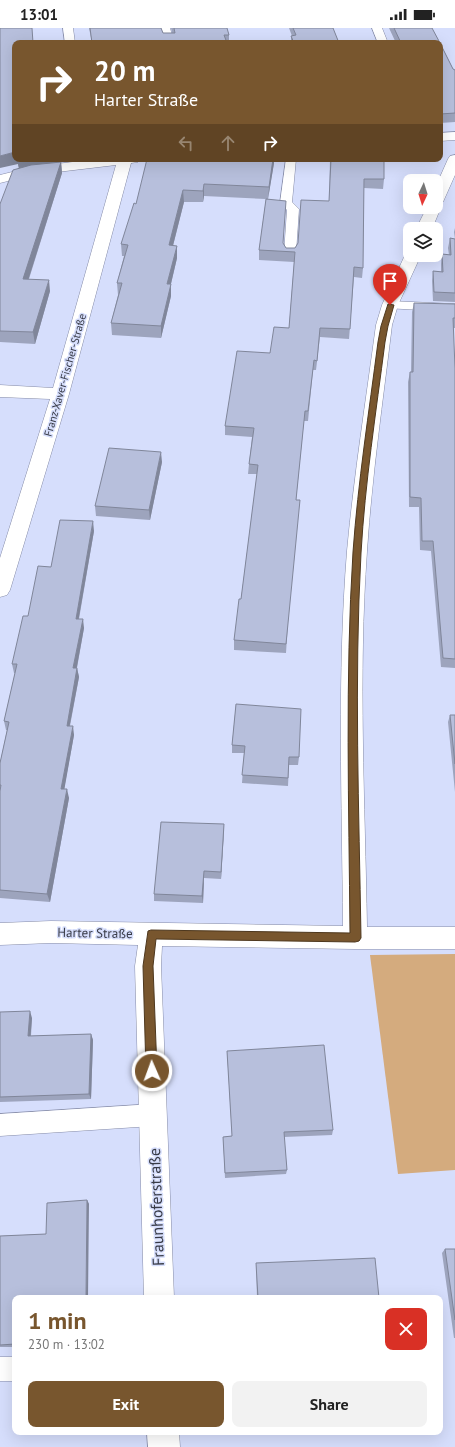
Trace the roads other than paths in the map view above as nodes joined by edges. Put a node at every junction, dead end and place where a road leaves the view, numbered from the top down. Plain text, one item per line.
1 (68, 28) edge
2 (165, 28) edge
3 (377, 28) edge
4 (70, 40) edge
5 (168, 40) edge
6 (383, 40) edge
7 (455, 136) edge
8 (443, 137) edge
9 (455, 159) edge
10 (105, 162) edge
11 (128, 162) edge
12 (291, 162) edge
13 (0, 179) edge
14 (443, 186) edge
15 (290, 254) edge
16 (410, 262) edge
17 (390, 305) junction
18 (455, 308) edge
19 (0, 391) edge
20 (60, 394) junction
21 (0, 590) edge
22 (0, 934) edge
23 (151, 934) junction
24 (355, 938) junction
25 (455, 938) edge
26 (153, 1115) junction
27 (0, 1125) edge
28 (159, 1295) edge
29 (12, 1368) edge
30 (0, 1369) edge
31 (163, 1435) edge
32 (164, 1447) edge

1 - 4 lane
2 - 5 lane
3 - 6 lane
7 - 8 street
9 - 14 street
10 - 13 street
11 - 20 street, Franz-Xaver-Fischer-Straße
12 - 15 lane
16 - 17 street
17 - 18 lane
17 - 24 street
19 - 20 street
20 - 21 street, Franz-Xaver-Fischer-Straße
22 - 23 street, Harter Straße
23 - 24 street, Harter Straße
23 - 26 street, Fraunhoferstraße
24 - 25 street, Harter Straße
26 - 27 lane
26 - 28 street, Fraunhoferstraße
29 - 30 lane
31 - 32 street

